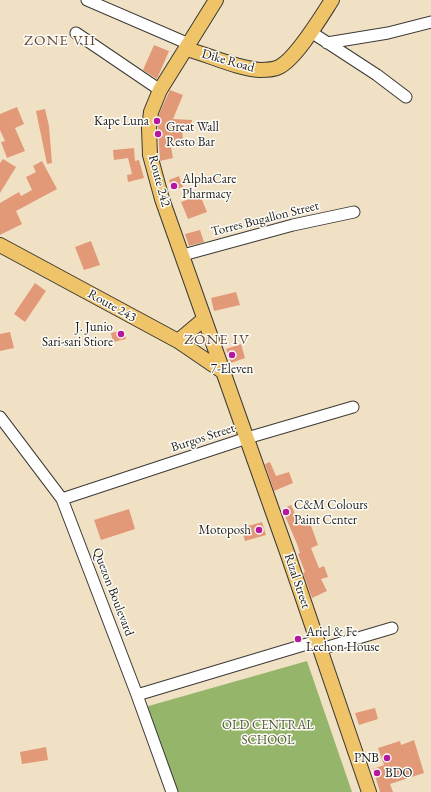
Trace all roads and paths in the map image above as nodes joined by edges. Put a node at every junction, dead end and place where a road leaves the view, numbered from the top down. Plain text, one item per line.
1 (87, 0) edge
2 (216, 0) edge
3 (332, 0) edge
4 (431, 22) edge
5 (310, 32) junction
6 (76, 33) dead end
7 (327, 43) junction
8 (187, 47) junction
9 (160, 90) junction
10 (406, 97) dead end
11 (354, 212) dead end
12 (0, 244) edge
13 (183, 255) junction
14 (204, 319) junction
15 (178, 341) junction
16 (222, 371) junction
17 (353, 407) dead end
18 (0, 417) edge
19 (247, 438) junction
20 (62, 499) junction
21 (392, 628) dead end
22 (319, 645) junction
23 (137, 695) junction
24 (172, 792) edge
25 (369, 792) edge

1 - 8 street
2 - 8 main road, Route 242
3 - 5 main road, Dike Road
4 - 7 street
5 - 7 street
5 - 8 main road, Dike Road
6 - 9 street
7 - 10 street
8 - 9 main road, Route 242
9 - 13 main road, Route 242
11 - 13 street, Torres Bugallon Street
12 - 15 main road, Route 243
13 - 14 main road, Route 242
14 - 15 main road
14 - 16 main road, Route 242
15 - 16 main road, Route 243
16 - 19 main road, Rizal Street
17 - 19 street, Burgos Street
18 - 20 street, Quezon Boulevard
19 - 20 street, Burgos Street
19 - 22 main road, Rizal Street
20 - 23 street, Quezon Boulevard
21 - 22 street
22 - 23 street
22 - 25 main road, Rizal Street
23 - 24 street, Quezon Boulevard

